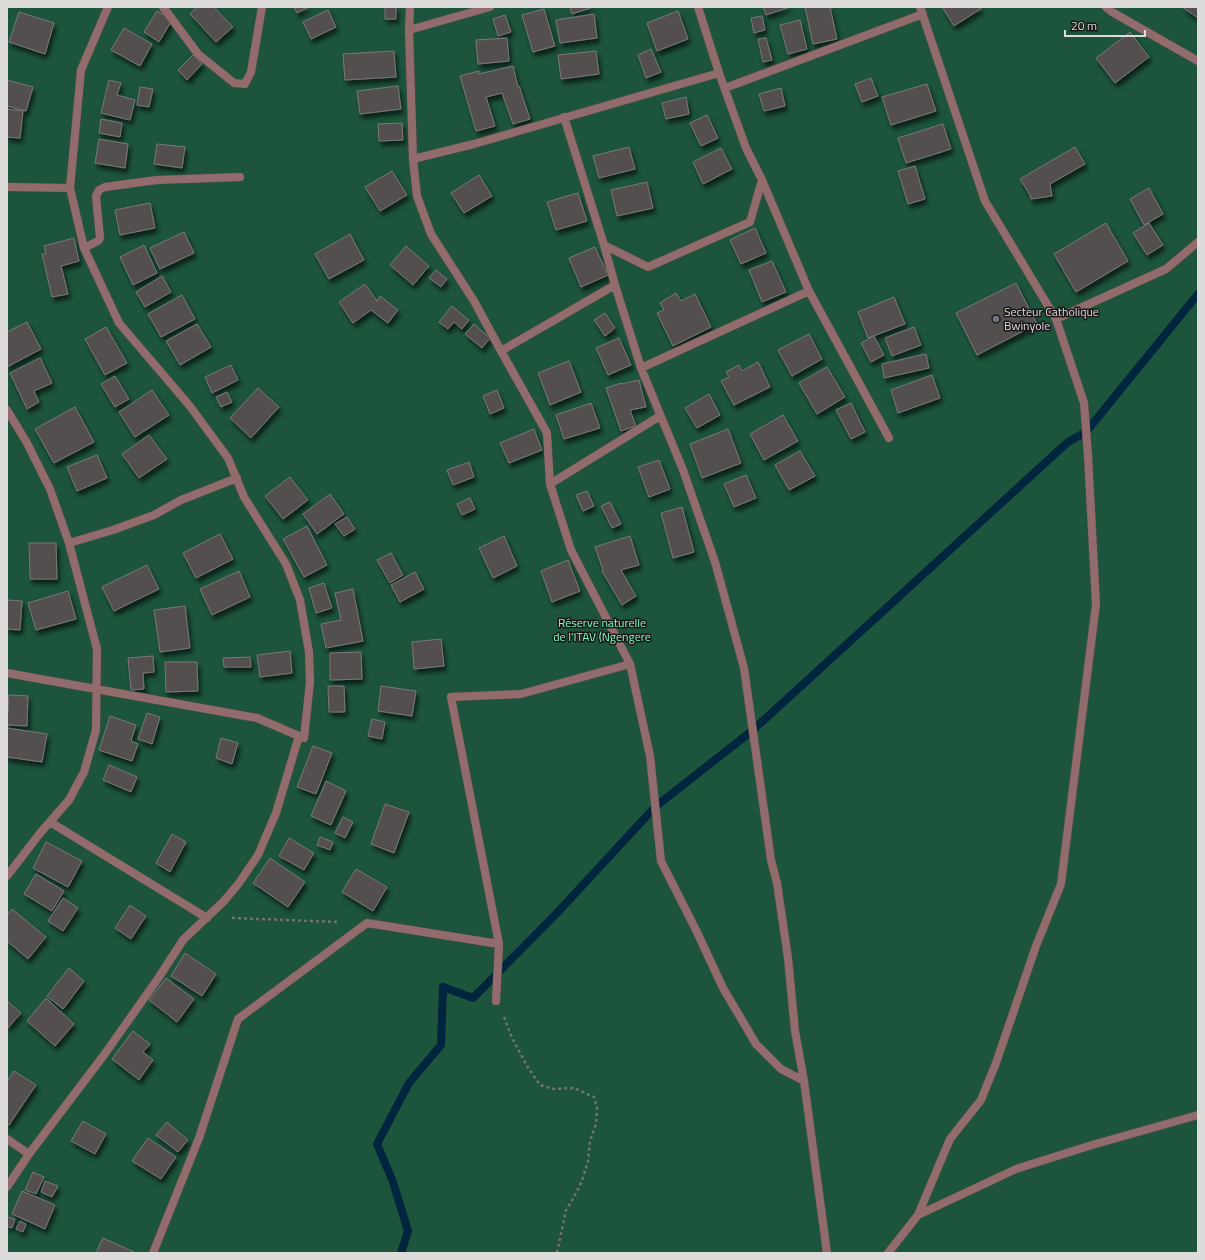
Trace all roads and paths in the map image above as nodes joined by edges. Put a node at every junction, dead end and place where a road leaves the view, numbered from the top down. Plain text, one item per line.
1 (108, 7) edge
2 (163, 7) edge
3 (262, 7) edge
4 (410, 7) edge
5 (490, 7) edge
6 (698, 7) edge
7 (1106, 7) edge
8 (921, 11) edge
9 (409, 30) junction
10 (1198, 63) edge
11 (719, 73) junction
12 (725, 88) junction
13 (564, 117) junction
14 (413, 159) junction
15 (240, 177) dead end
16 (762, 180) junction
17 (7, 187) edge
18 (70, 188) junction
19 (1198, 242) edge
20 (604, 245) junction
21 (84, 248) junction
22 (615, 285) junction
23 (809, 291) junction
24 (1056, 319) junction
25 (501, 351) junction
26 (641, 368) junction
27 (7, 410) edge
28 (660, 416) junction
29 (890, 438) dead end
30 (237, 478) junction
31 (550, 484) junction
32 (68, 543) junction
33 (630, 664) junction
34 (7, 672) edge
35 (96, 690) junction
36 (299, 736) junction
37 (50, 822) junction
38 (7, 876) edge
39 (207, 918) junction
40 (499, 944) junction
41 (496, 1000) joint
42 (804, 1081) junction
43 (1198, 1115) edge
44 (7, 1139) edge
45 (29, 1154) junction
46 (7, 1187) edge
47 (918, 1215) junction
48 (153, 1253) edge
49 (557, 1253) edge
50 (827, 1253) edge
51 (888, 1253) edge

1 - 18 street
2 - 3 street
4 - 9 street
5 - 9 street
6 - 11 street
7 - 10 street
8 - 12 street
8 - 24 street
9 - 14 street
11 - 12 street
11 - 13 street
12 - 16 street
13 - 14 street
13 - 20 street
14 - 25 street
15 - 21 street
16 - 20 street
16 - 23 street
17 - 18 street
18 - 21 street
19 - 24 street
20 - 22 street
21 - 30 street
22 - 25 street
22 - 26 street
23 - 26 street
23 - 29 street
24 - 47 street
25 - 31 street
26 - 28 street
27 - 32 street
28 - 31 street
28 - 42 street
30 - 32 street
30 - 36 street
31 - 33 street
32 - 35 street
33 - 40 street
33 - 42 street
34 - 35 street
35 - 36 street
35 - 37 street
36 - 39 street
37 - 38 street
37 - 39 street
39 - 45 street
40 - 41 street
40 - 48 street
41 - 49 path
42 - 50 street
43 - 47 street
44 - 45 street
45 - 46 street
47 - 51 street

